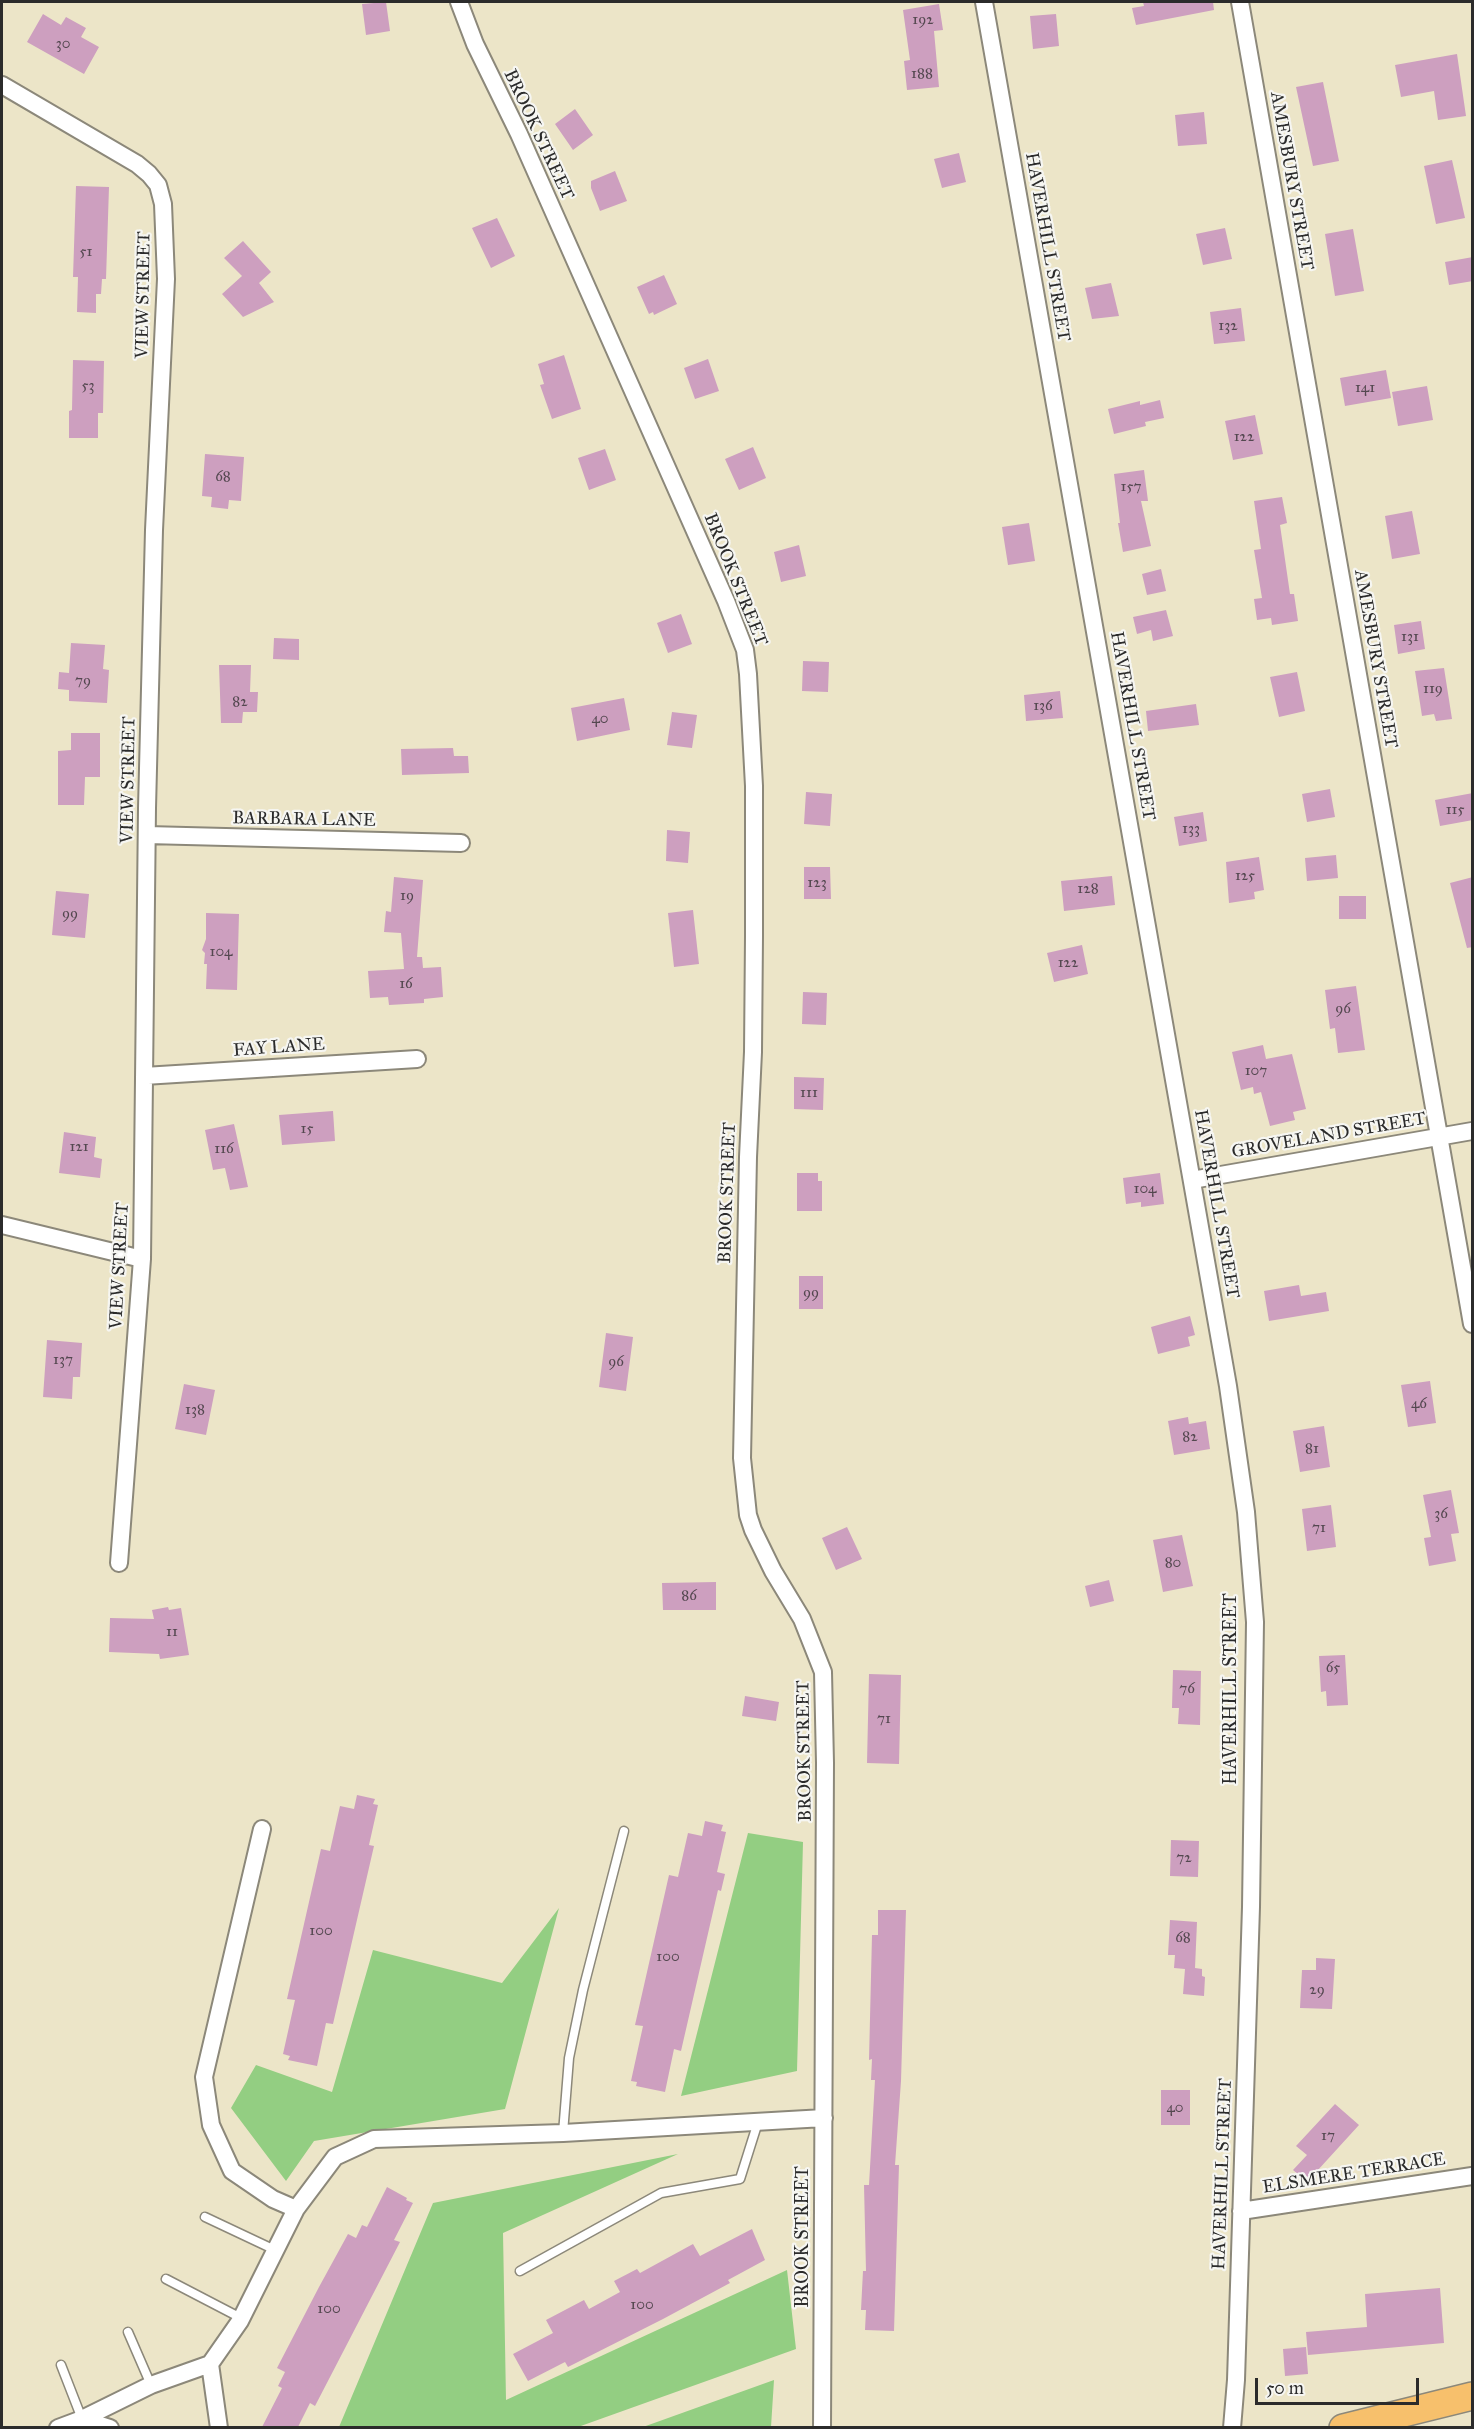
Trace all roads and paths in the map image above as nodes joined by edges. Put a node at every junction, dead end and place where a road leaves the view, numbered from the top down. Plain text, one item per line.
1 (459, 2) edge
2 (984, 2) edge
3 (1240, 2) edge
4 (2, 85) edge
5 (147, 836) junction
6 (461, 843) dead end
7 (417, 1059) dead end
8 (144, 1076) junction
9 (1473, 1131) edge
10 (1439, 1137) junction
11 (1192, 1180) junction
12 (2, 1225) edge
13 (142, 1260) junction
14 (1473, 1324) edge
15 (119, 1563) dead end
16 (262, 1829) dead end
17 (624, 1831) dead end
18 (824, 2118) junction
19 (758, 2122) junction
20 (563, 2133) junction
21 (1473, 2176) edge
22 (296, 2209) junction
23 (1241, 2211) junction
24 (205, 2217) dead end
25 (275, 2250) junction
26 (520, 2271) dead end
27 (165, 2279) dead end
28 (241, 2318) junction
29 (128, 2332) dead end
30 (210, 2364) junction
31 (61, 2365) dead end
32 (151, 2385) junction
33 (1473, 2396) edge
34 (82, 2419) junction
35 (58, 2427) edge
36 (110, 2427) edge
37 (219, 2427) edge
38 (822, 2427) edge
39 (1232, 2427) edge
40 (1343, 2427) edge

1 - 18 street, BROOK STREET
2 - 11 street, HAVERHILL STREET
3 - 10 street, AMESBURY STREET
4 - 5 street, VIEW STREET
5 - 6 street, BARBARA LANE
5 - 8 street, VIEW STREET
7 - 8 street, FAY LANE
8 - 13 street, VIEW STREET
9 - 10 street, GROVELAND STREET
10 - 11 street, GROVELAND STREET
10 - 14 street, AMESBURY STREET
11 - 23 street, HAVERHILL STREET
12 - 13 street
13 - 15 street, VIEW STREET
16 - 22 street
17 - 20 lane
18 - 19 street
18 - 38 street, BROOK STREET
19 - 20 street
19 - 26 lane
20 - 22 street
21 - 23 street, ELSMERE TERRACE
22 - 25 street
23 - 39 street, HAVERHILL STREET
24 - 25 lane
25 - 28 street
27 - 28 lane
28 - 30 street
29 - 32 lane
30 - 32 street
30 - 37 street
31 - 34 lane
32 - 34 street
33 - 40 main road
34 - 35 street
34 - 36 street

